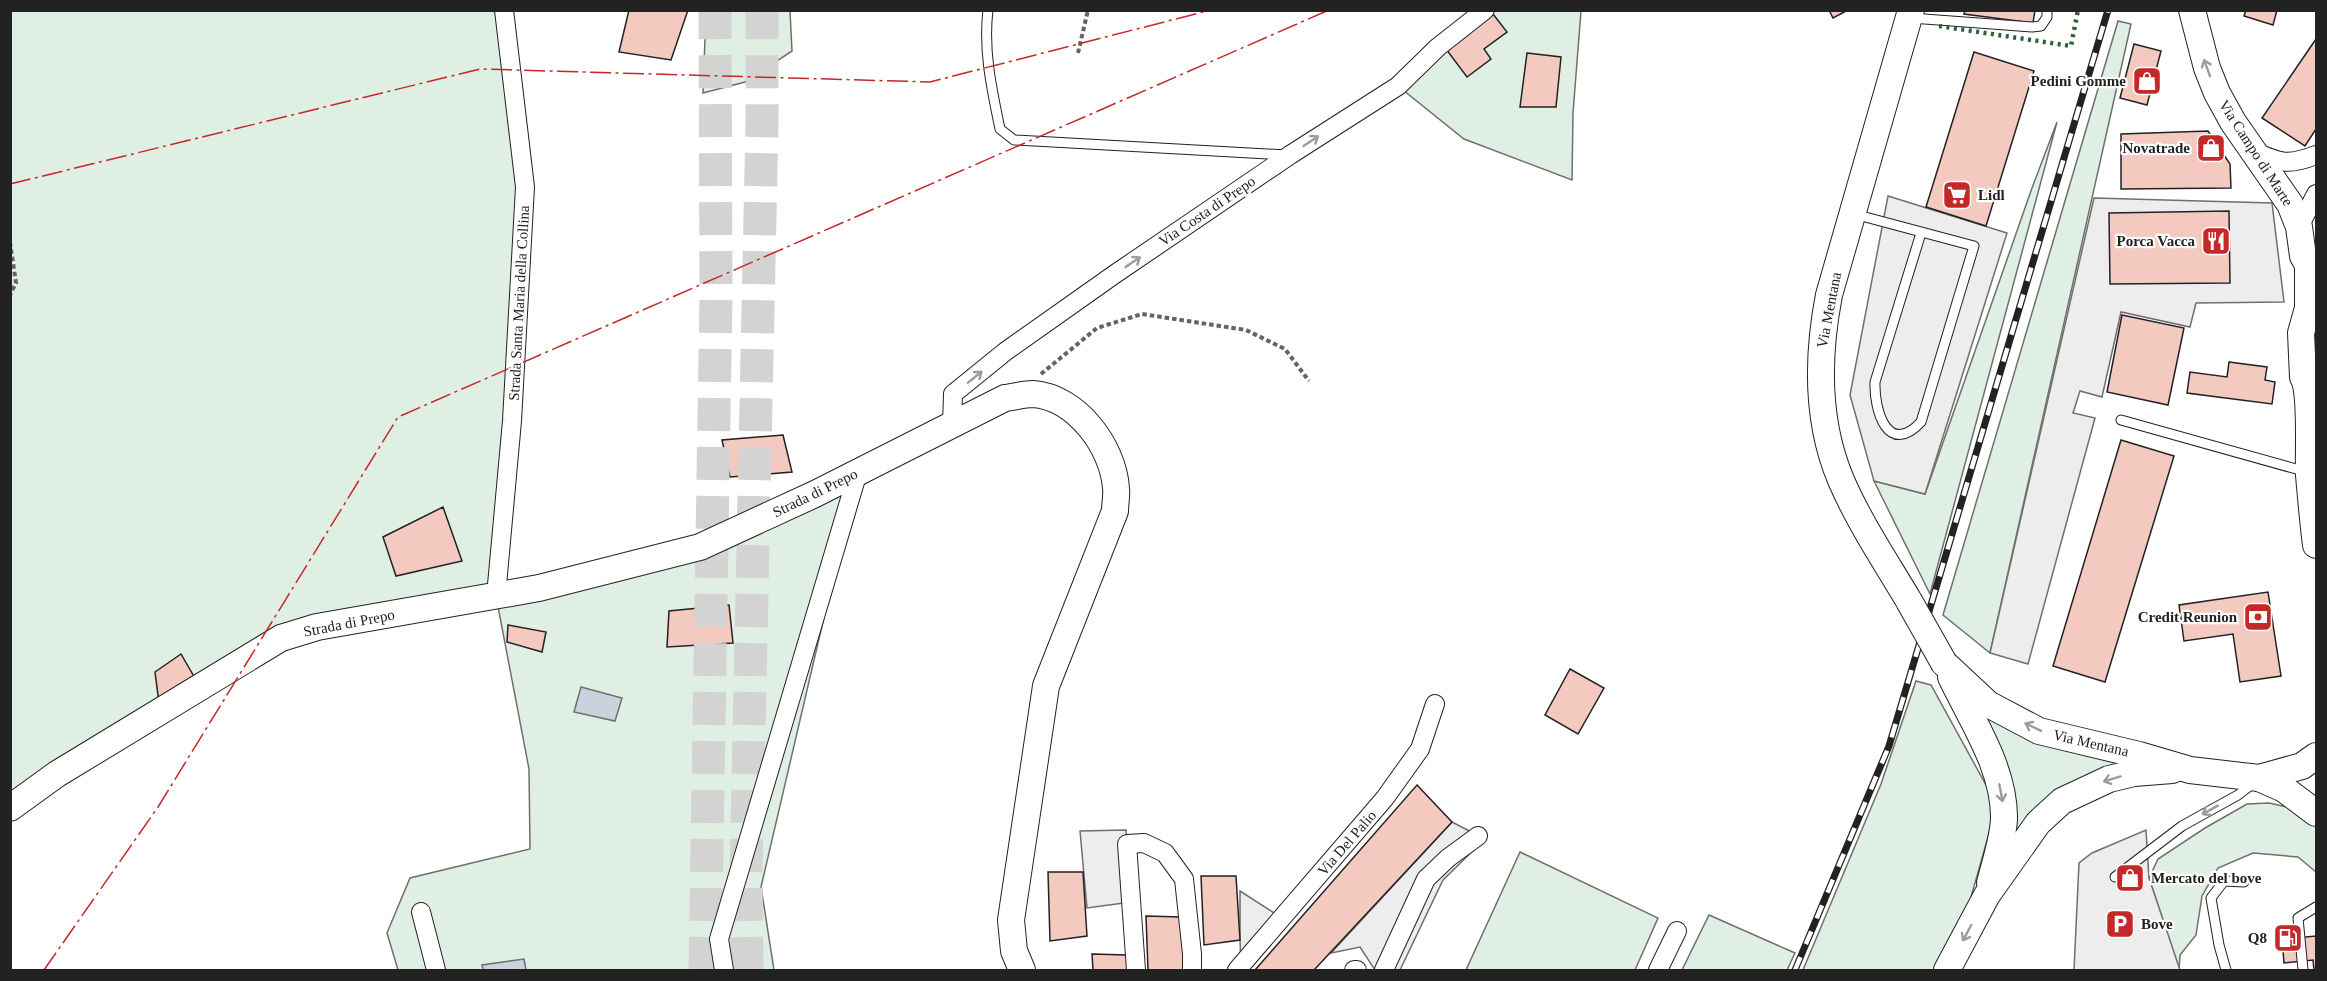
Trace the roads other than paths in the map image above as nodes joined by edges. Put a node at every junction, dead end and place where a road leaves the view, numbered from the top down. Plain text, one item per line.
1 (504, 10) edge
2 (988, 10) edge
3 (1485, 10) edge
4 (2047, 10) edge
5 (2192, 10) edge
6 (1910, 14) edge
7 (2253, 151) junction
8 (1290, 155) junction
9 (2316, 155) edge
10 (2316, 194) edge
11 (1852, 214) junction
12 (2299, 227) junction
13 (1921, 232) junction
14 (2312, 415) edge
15 (2121, 420) dead end
16 (952, 425) junction
17 (858, 472) junction
18 (2309, 472) junction
19 (2316, 545) edge
20 (496, 596) junction
21 (1944, 663) junction
22 (1435, 704) dead end
23 (2316, 756) edge
24 (2190, 770) junction
25 (2259, 778) junction
26 (10, 808) edge
27 (2316, 813) edge
28 (1478, 836) dead end
29 (2115, 877) dead end
30 (2244, 882) dead end
31 (1987, 895) junction
32 (2316, 906) edge
33 (421, 912) dead end
34 (1677, 931) dead end
35 (436, 970) edge
36 (724, 970) edge
37 (1022, 970) edge
38 (1136, 970) edge
39 (1192, 970) edge
40 (1238, 970) edge
41 (1384, 970) edge
42 (1658, 970) edge
43 (1947, 970) edge
44 (2226, 970) edge
45 (2303, 970) edge

1 - 20 street, Strada Santa Maria della Collina
2 - 8 lane
8 -> 3 street, Via Costa di Prepo
4 - 6 lane
7 -> 5 main road, Via Campo di Marte
6 - 11 main road, Via Mentana
7 - 9 street
7 - 12 main road, Via Campo di Marte
16 -> 8 street, Via Costa di Prepo
10 - 12 street, Via Campo di Marte
11 - 13 lane
11 - 21 main road, Via Mentana, bridge
12 - 14 main road, Via Campo di Marte
13 - 13 lane
14 - 18 main road, Via Campo di Marte
15 - 18 lane
16 - 17 main road, Strada di Prepo
16 - 37 main road, Strada di Prepo
17 - 20 main road, Strada di Prepo
17 - 36 street
18 - 19 main road, Via Campo di Marte
20 - 26 main road, Strada di Prepo
24 -> 21 main road, Via Mentana
21 -> 31 main road, Via Mentana
22 - 40 street, Via Del Palio
23 - 25 main road, Via Mentana
24 - 25 main road, Via Mentana
24 -> 31 main road
25 - 27 main road, Via Mentana
25 -> 29 lane
28 - 41 street
30 - 44 lane
31 -> 43 main road
32 - 45 lane
33 - 35 street
34 - 42 street
38 - 39 street

